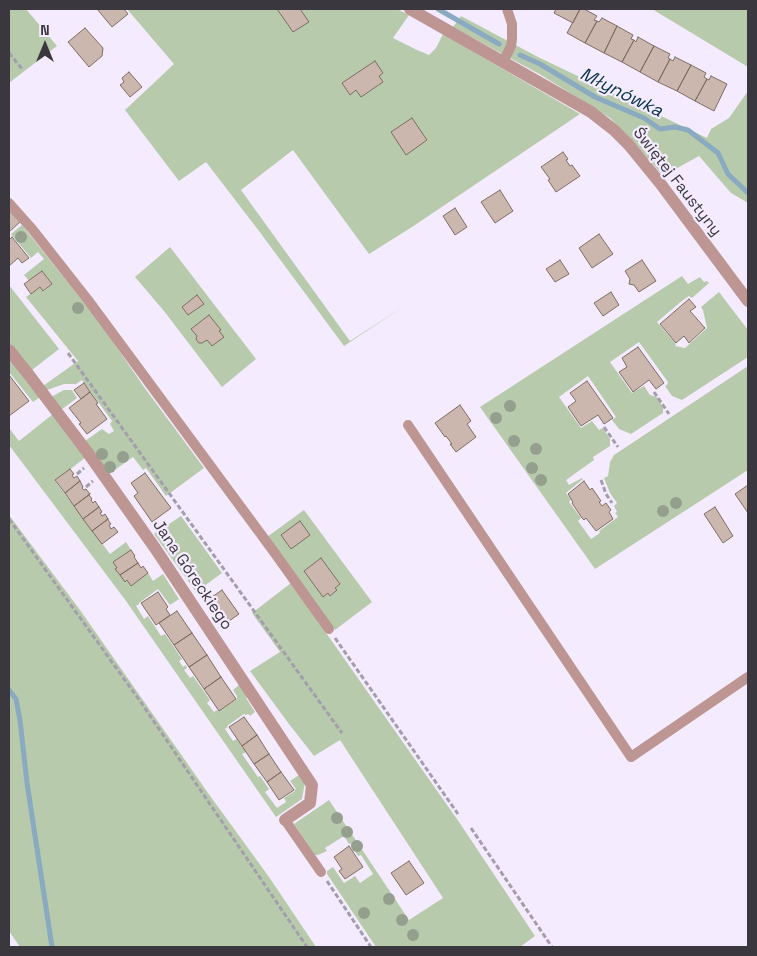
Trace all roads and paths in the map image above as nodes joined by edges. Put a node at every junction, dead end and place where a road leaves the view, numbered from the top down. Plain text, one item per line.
1 (410, 9) edge
2 (507, 9) edge
3 (9, 53) edge
4 (503, 62) junction
5 (23, 70) dead end
6 (9, 203) edge
7 (748, 301) edge
8 (9, 350) edge
9 (68, 353) dead end
10 (654, 392) dead end
11 (669, 414) dead end
12 (408, 425) dead end
13 (604, 427) dead end
14 (618, 447) dead end
15 (601, 480) dead end
16 (612, 503) dead end
17 (9, 519) edge
18 (329, 629) joint
19 (748, 677) edge
20 (342, 733) dead end
21 (458, 814) dead end
22 (285, 820) joint
23 (471, 828) dead end
24 (320, 872) joint
25 (307, 947) edge
26 (371, 947) edge
27 (552, 947) edge

1 - 4 street, Świętej Faustyny
2 - 4 lane
3 - 5 path
4 - 7 street, Świętej Faustyny
6 - 18 lane
8 - 22 street, Jana Góreckiego
9 - 20 path
10 - 11 path
12 - 19 lane
13 - 14 path
15 - 16 path
17 - 25 path
18 - 21 path
22 - 24 lane
23 - 27 path
24 - 26 path

